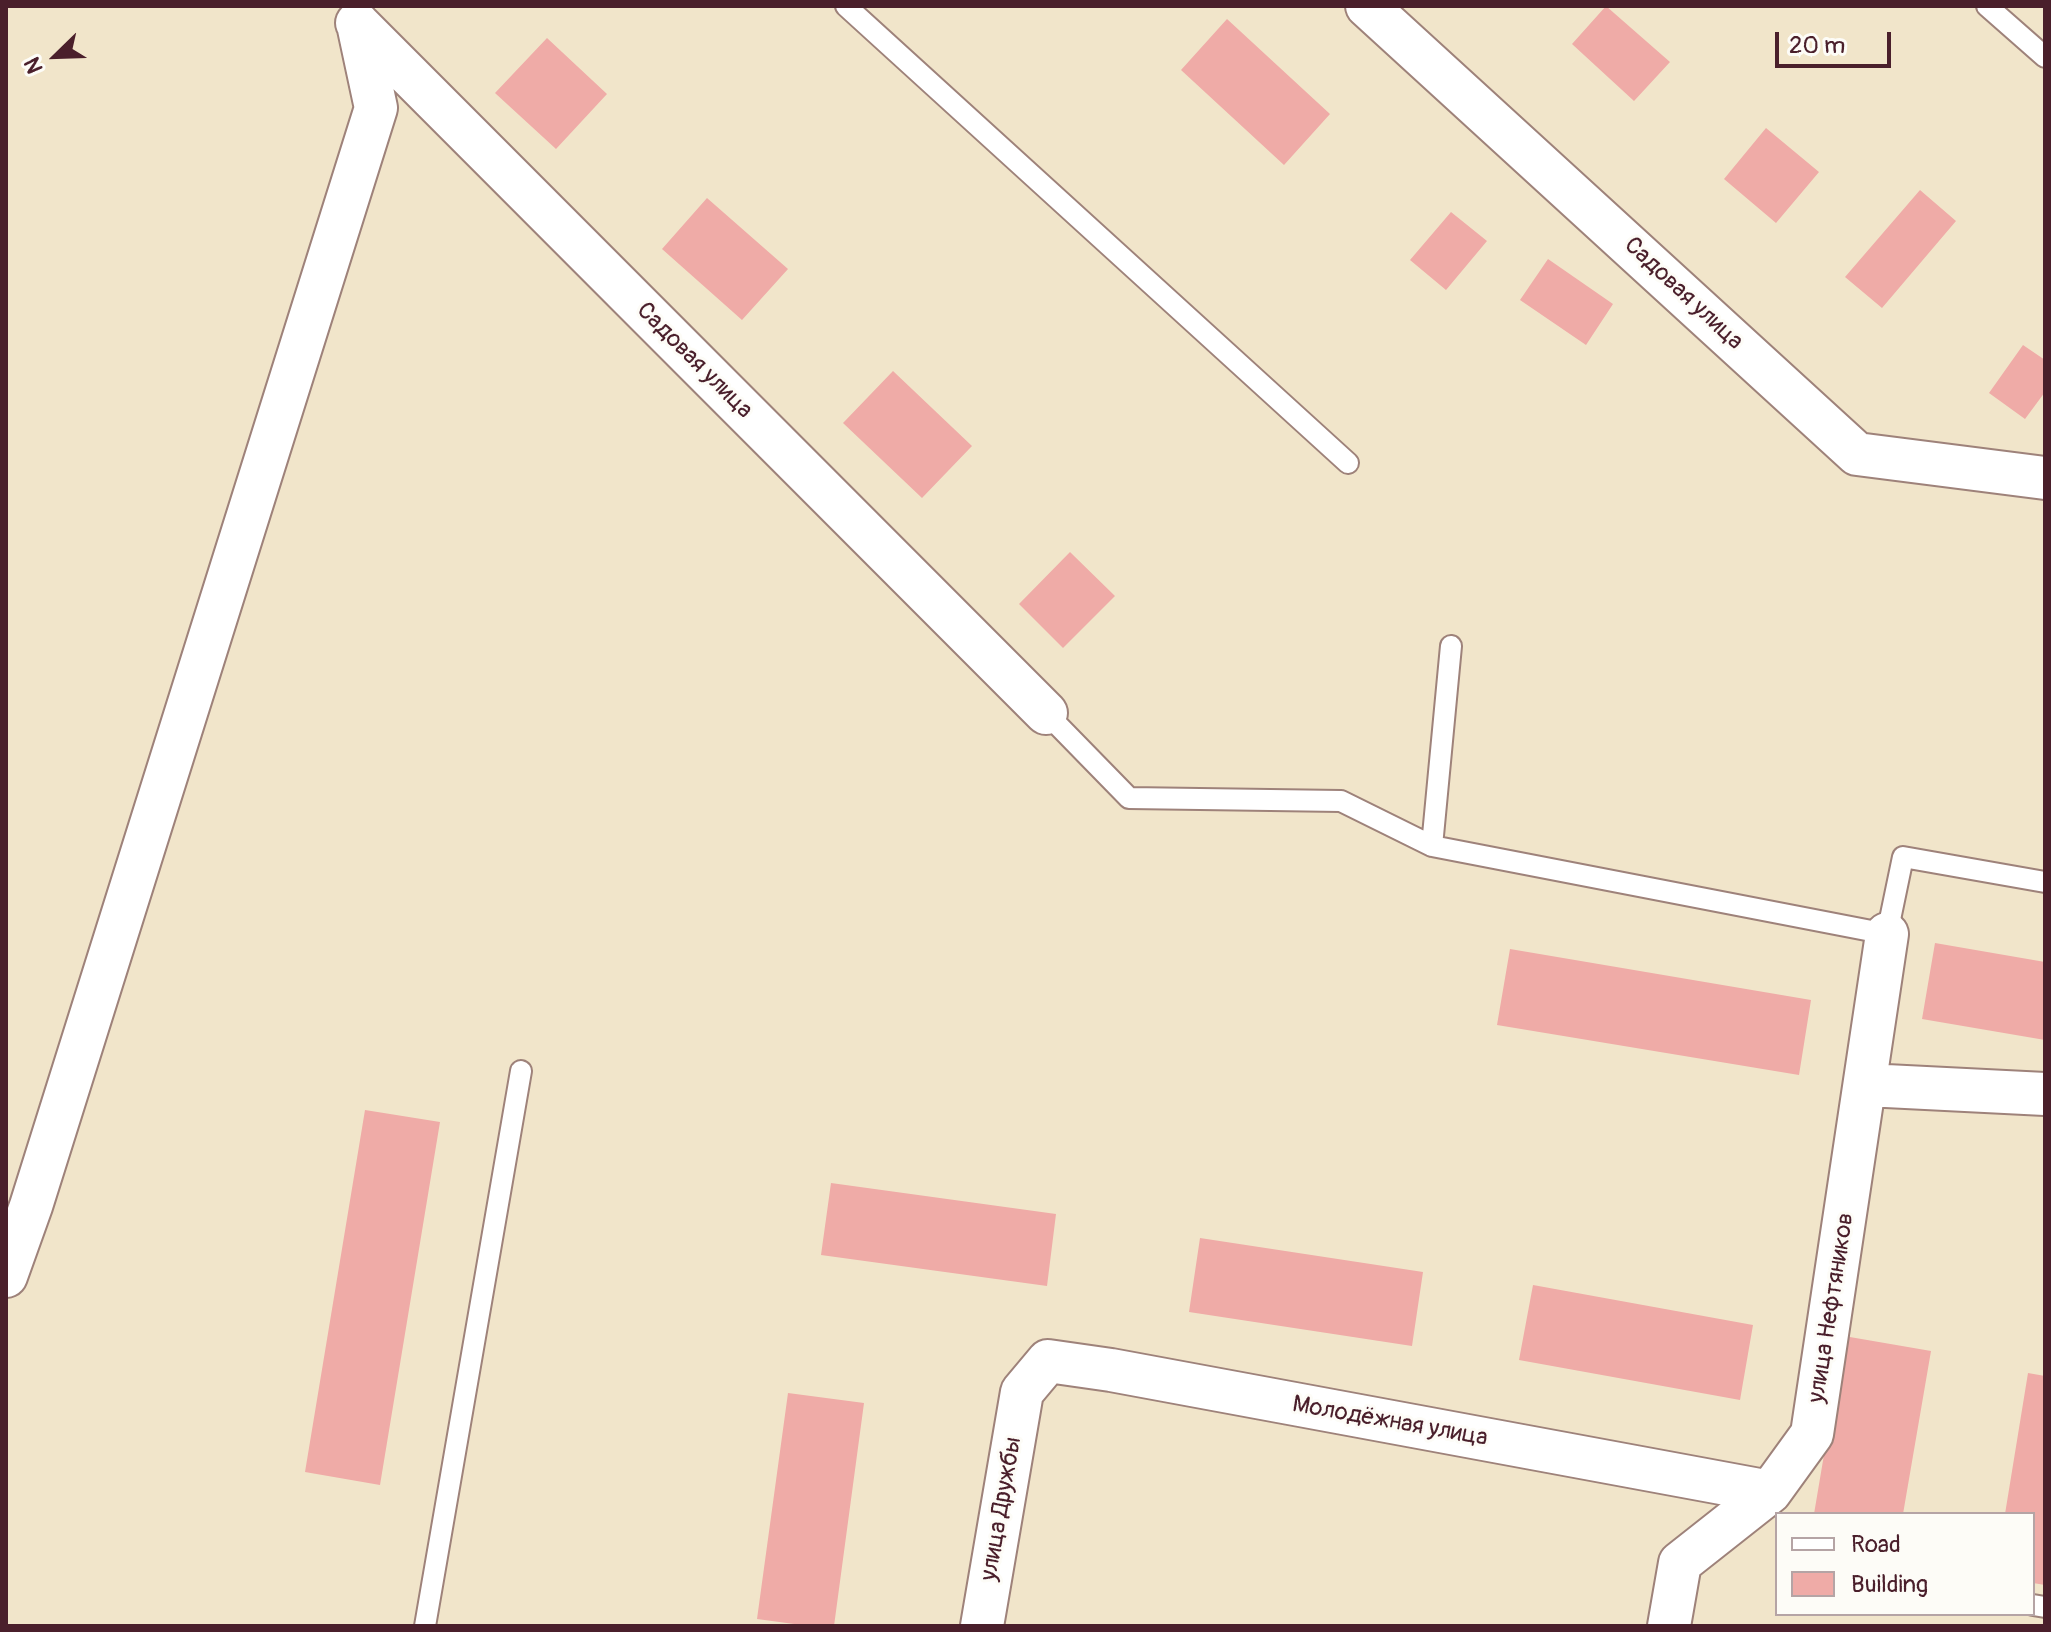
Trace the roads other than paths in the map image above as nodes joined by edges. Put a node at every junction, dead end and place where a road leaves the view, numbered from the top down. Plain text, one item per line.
1 (846, 6) edge
2 (1367, 6) edge
3 (1987, 6) edge
4 (351, 15) edge
5 (2045, 57) edge
6 (1348, 463) dead end
7 (2045, 478) edge
8 (1451, 646) dead end
9 (1046, 713) joint
10 (1432, 846) junction
11 (2045, 882) edge
12 (1887, 934) junction
13 (521, 1071) dead end
14 (1866, 1085) junction
15 (2045, 1094) edge
16 (6, 1276) edge
17 (1022, 1392) joint
18 (1776, 1503) edge
19 (425, 1626) edge
20 (982, 1626) edge
21 (1669, 1626) edge

1 - 6 lane
2 - 7 street, Садовая улица
3 - 5 lane
4 - 9 street, Садовая улица
4 - 16 street
8 - 10 lane
9 - 10 lane
10 - 12 lane
11 - 12 lane
12 - 14 street, улица Нефтяников
13 - 19 lane
14 - 15 street
14 - 18 street, улица Нефтяников
17 - 18 street, Молодёжная улица
17 - 20 street, улица Дружбы
18 - 21 street, улица Нефтяников

